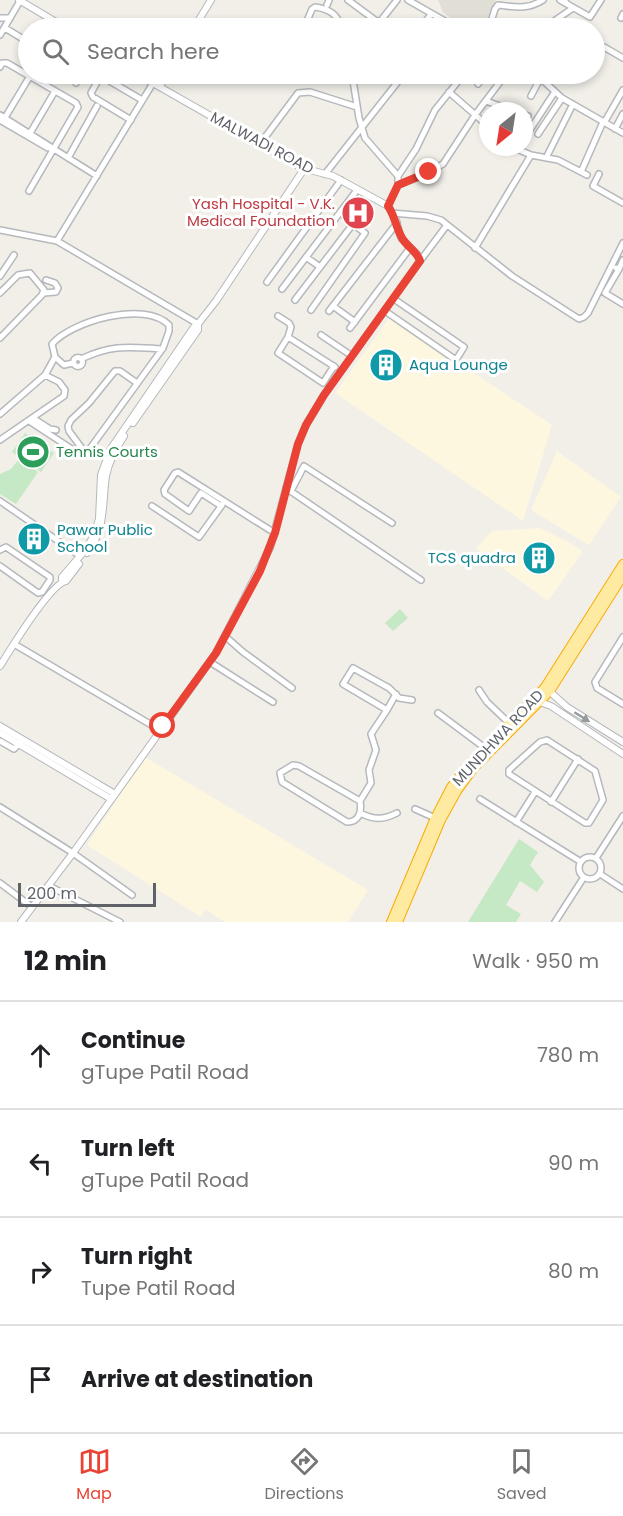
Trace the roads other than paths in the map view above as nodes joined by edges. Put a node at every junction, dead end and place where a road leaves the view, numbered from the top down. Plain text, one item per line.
1 (20, 0) edge
2 (211, 0) edge
3 (348, 0) edge
4 (397, 0) edge
5 (408, 0) edge
6 (543, 0) edge
7 (601, 0) edge
8 (566, 3) edge
9 (431, 14) junction
10 (0, 18) edge
11 (10, 18) junction
12 (50, 18) edge
13 (200, 18) edge
14 (308, 18) edge
15 (338, 18) edge
16 (368, 18) edge
17 (383, 18) edge
18 (428, 18) edge
19 (438, 18) edge
20 (492, 18) edge
21 (553, 18) edge
22 (5, 28) junction
23 (0, 35) edge
24 (18, 36) edge
25 (605, 48) edge
26 (623, 58) edge
27 (0, 67) edge
28 (18, 70) edge
29 (25, 84) edge
30 (42, 84) edge
31 (96, 84) edge
32 (113, 84) edge
33 (156, 84) joint
34 (354, 84) edge
35 (396, 84) edge
36 (456, 84) edge
37 (499, 84) edge
38 (537, 84) edge
39 (545, 84) edge
40 (623, 90) edge
41 (55, 92) junction
42 (449, 92) junction
43 (554, 93) junction
44 (531, 96) dead end
45 (562, 98) junction
46 (142, 100) junction
47 (486, 101) joint
48 (573, 104) junction
49 (97, 106) dead end
50 (357, 106) junction
51 (623, 114) edge
52 (475, 115) junction
53 (479, 118) edge
54 (2, 119) edge
55 (131, 120) junction
56 (604, 122) junction
57 (533, 125) edge
58 (361, 129) junction
59 (615, 129) junction
60 (623, 133) edge
61 (29, 135) junction
62 (538, 135) dead end
63 (260, 144) junction
64 (52, 149) junction
65 (533, 155) edge
66 (530, 156) edge
67 (68, 158) junction
68 (546, 158) junction
69 (304, 169) junction
70 (581, 172) junction
71 (325, 174) junction
72 (599, 174) dead end
73 (587, 175) dead end
74 (97, 176) junction
75 (398, 176) junction
76 (341, 180) junction
77 (398, 185) junction
78 (357, 190) junction
79 (29, 191) dead end
80 (623, 203) edge
81 (390, 209) junction
82 (340, 212) junction
83 (397, 223) junction
84 (353, 224) junction
85 (447, 225) junction
86 (0, 230) edge
87 (57, 241) junction
88 (623, 243) edge
89 (410, 248) junction
90 (475, 248) junction
91 (14, 255) dead end
92 (306, 257) junction
93 (623, 260) edge
94 (420, 261) junction
95 (612, 266) junction
96 (320, 267) junction
97 (619, 269) junction
98 (0, 276) edge
99 (46, 280) dead end
100 (267, 282) dead end
101 (282, 289) dead end
102 (0, 293) edge
103 (44, 293) junction
104 (294, 300) dead end
105 (395, 300) junction
106 (623, 304) edge
107 (311, 310) dead end
108 (388, 312) junction
109 (278, 316) dead end
110 (355, 322) junction
111 (198, 324) junction
112 (350, 328) dead end
113 (321, 335) dead end
114 (288, 337) junction
115 (0, 338) edge
116 (162, 349) junction
117 (278, 354) junction
118 (352, 356) junction
119 (54, 357) junction
120 (274, 361) dead end
121 (334, 366) junction
122 (342, 371) junction
123 (45, 375) junction
124 (137, 383) junction
125 (0, 414) edge
126 (31, 419) junction
127 (56, 430) dead end
128 (0, 440) edge
129 (86, 454) junction
130 (288, 489) junction
131 (103, 492) junction
132 (0, 501) edge
133 (223, 503) junction
134 (152, 506) dead end
135 (392, 523) dead end
136 (270, 530) dead end
137 (0, 550) edge
138 (80, 556) junction
139 (623, 564) edge
140 (0, 566) edge
141 (623, 576) edge
142 (421, 580) dead end
143 (62, 581) junction
144 (49, 590) junction
145 (226, 637) junction
146 (623, 637) edge
147 (14, 644) junction
148 (210, 662) junction
149 (0, 666) edge
150 (292, 688) dead end
151 (547, 689) junction
152 (479, 690) dead end
153 (396, 694) junction
154 (412, 699) dead end
155 (537, 701) junction
156 (273, 702) dead end
157 (623, 704) edge
158 (387, 710) junction
159 (438, 713) dead end
160 (510, 724) junction
161 (0, 726) edge
162 (160, 730) junction
163 (0, 733) edge
164 (0, 741) edge
165 (21, 742) junction
166 (623, 742) edge
167 (485, 748) junction
168 (623, 754) edge
169 (578, 759) junction
170 (535, 792) junction
171 (113, 796) junction
172 (480, 799) dead end
173 (360, 801) junction
174 (551, 802) junction
175 (0, 807) edge
176 (415, 809) dead end
177 (360, 813) junction
178 (397, 813) dead end
179 (623, 816) edge
180 (435, 818) junction
181 (516, 822) junction
182 (73, 853) junction
183 (596, 858) junction
184 (581, 862) junction
185 (600, 874) junction
186 (584, 877) junction
187 (0, 883) edge
188 (49, 886) junction
189 (623, 889) edge
190 (132, 895) dead end
191 (32, 907) junction
192 (21, 922) edge
193 (120, 922) edge
194 (391, 922) edge
195 (398, 922) edge
196 (555, 922) edge

1 - 11 street
1 - 12 street
2 - 13 street
3 - 16 street
4 - 17 street
5 - 9 street
6 - 20 street
7 - 8 street
8 - 21 street
9 - 18 street
9 - 19 street
10 - 11 street
11 - 22 street
14 - 15 street
22 - 23 street
22 - 24 street
25 - 26 street
27 - 28 street
29 - 54 street
30 - 41 street
31 - 55 street
32 - 46 street
33 - 46 street
33 - 63 street, MALWADI ROAD
34 - 50 street
35 - 58 street
36 - 42 street
37 - 47 street
38 - 44 street
39 - 43 street
40 - 56 street
41 - 61 street
41 - 64 street
42 - 52 street
42 - 75 street
43 - 45 street
43 - 57 street
45 - 48 street
45 - 62 street
46 - 55 street
47 - 52 street
48 - 56 street
48 - 68 street
49 - 67 street
50 - 58 street
50 - 63 street
51 - 59 street
52 - 53 street
52 - 77 street
54 - 61 street
55 - 74 street
56 - 59 street
56 - 70 street
58 - 71 street
58 - 75 street
59 - 60 street
61 - 64 street
63 - 69 street, MALWADI ROAD
64 - 67 street
64 - 79 street
65 - 68 street
66 - 90 street
67 - 74 street
68 - 70 street
69 - 71 street, MALWADI ROAD
69 - 111 street
70 - 73 street
71 - 76 street, MALWADI ROAD
72 - 80 street
74 - 87 street
75 - 77 street
76 - 78 street, MALWADI ROAD
76 - 100 street
77 - 81 street
78 - 81 street, MALWADI ROAD
78 - 82 street
81 - 83 street
81 - 85 street
82 - 84 street
82 - 92 street
83 - 89 street
83 - 110 street
84 - 96 street
84 - 107 street
85 - 90 street
85 - 94 street
86 - 87 street
87 - 111 street
88 - 95 street
89 - 94 street
89 - 110 street
90 - 95 street
91 - 98 street
92 - 96 street
92 - 101 street
93 - 97 street
94 - 105 street
95 - 97 street
96 - 104 street
97 - 106 street
99 - 103 street
102 - 103 street
103 - 115 street
105 - 108 street
105 - 108 street
108 - 118 street
109 - 114 street
110 - 112 street
111 - 131 street
113 - 118 street
114 - 117 street
114 - 121 street
116 - 119 street
116 - 119 street
116 - 124 street
117 - 120 street
117 - 121 street
118 - 122 street
119 - 123 street
121 - 122 street
122 - 130 street
123 - 125 street
123 - 126 street
124 - 129 street
124 - 129 street
126 - 127 street
126 - 128 street
126 - 129 street
130 - 135 street
130 - 142 street
130 - 145 street
131 - 138 street
131 - 143 street
132 - 138 street
133 - 133 street
133 - 134 street
133 - 136 street
137 - 144 street
138 - 143 street
139 - 151 highway, MUNDHWA ROAD
140 - 144 street
141 - 151 highway, MUNDHWA ROAD
143 - 144 street
144 - 147 street
145 - 148 street
145 - 150 street
146 - 157 street
147 - 149 street
147 - 162 street
148 - 156 street
148 - 162 street
151 - 155 highway, MUNDHWA ROAD
151 -> 166 street
152 - 160 street
153 - 154 street
153 - 158 street
153 - 158 street
155 - 160 highway, MUNDHWA ROAD
155 - 168 street
155 - 195 highway, MUNDHWA ROAD
158 - 173 street
159 - 167 street
160 - 167 highway, MUNDHWA ROAD
161 - 165 street
162 - 171 street
163 - 165 street
164 - 165 street
165 - 171 street
167 - 180 highway, MUNDHWA ROAD
169 - 170 street
169 - 174 street
169 - 174 street
170 - 174 street
170 - 181 street
171 - 182 street
172 - 181 street
173 - 177 street
173 - 177 street
175 - 182 street
176 - 180 street
177 - 178 street
179 - 183 street
180 - 194 highway, MUNDHWA ROAD
181 - 184 street
182 - 188 street
182 - 190 street
183 - 184 street
183 - 185 street
184 - 186 street
185 - 186 street
185 - 189 street
186 - 196 street
187 - 191 street
188 - 191 street
188 - 193 street
191 - 192 street

